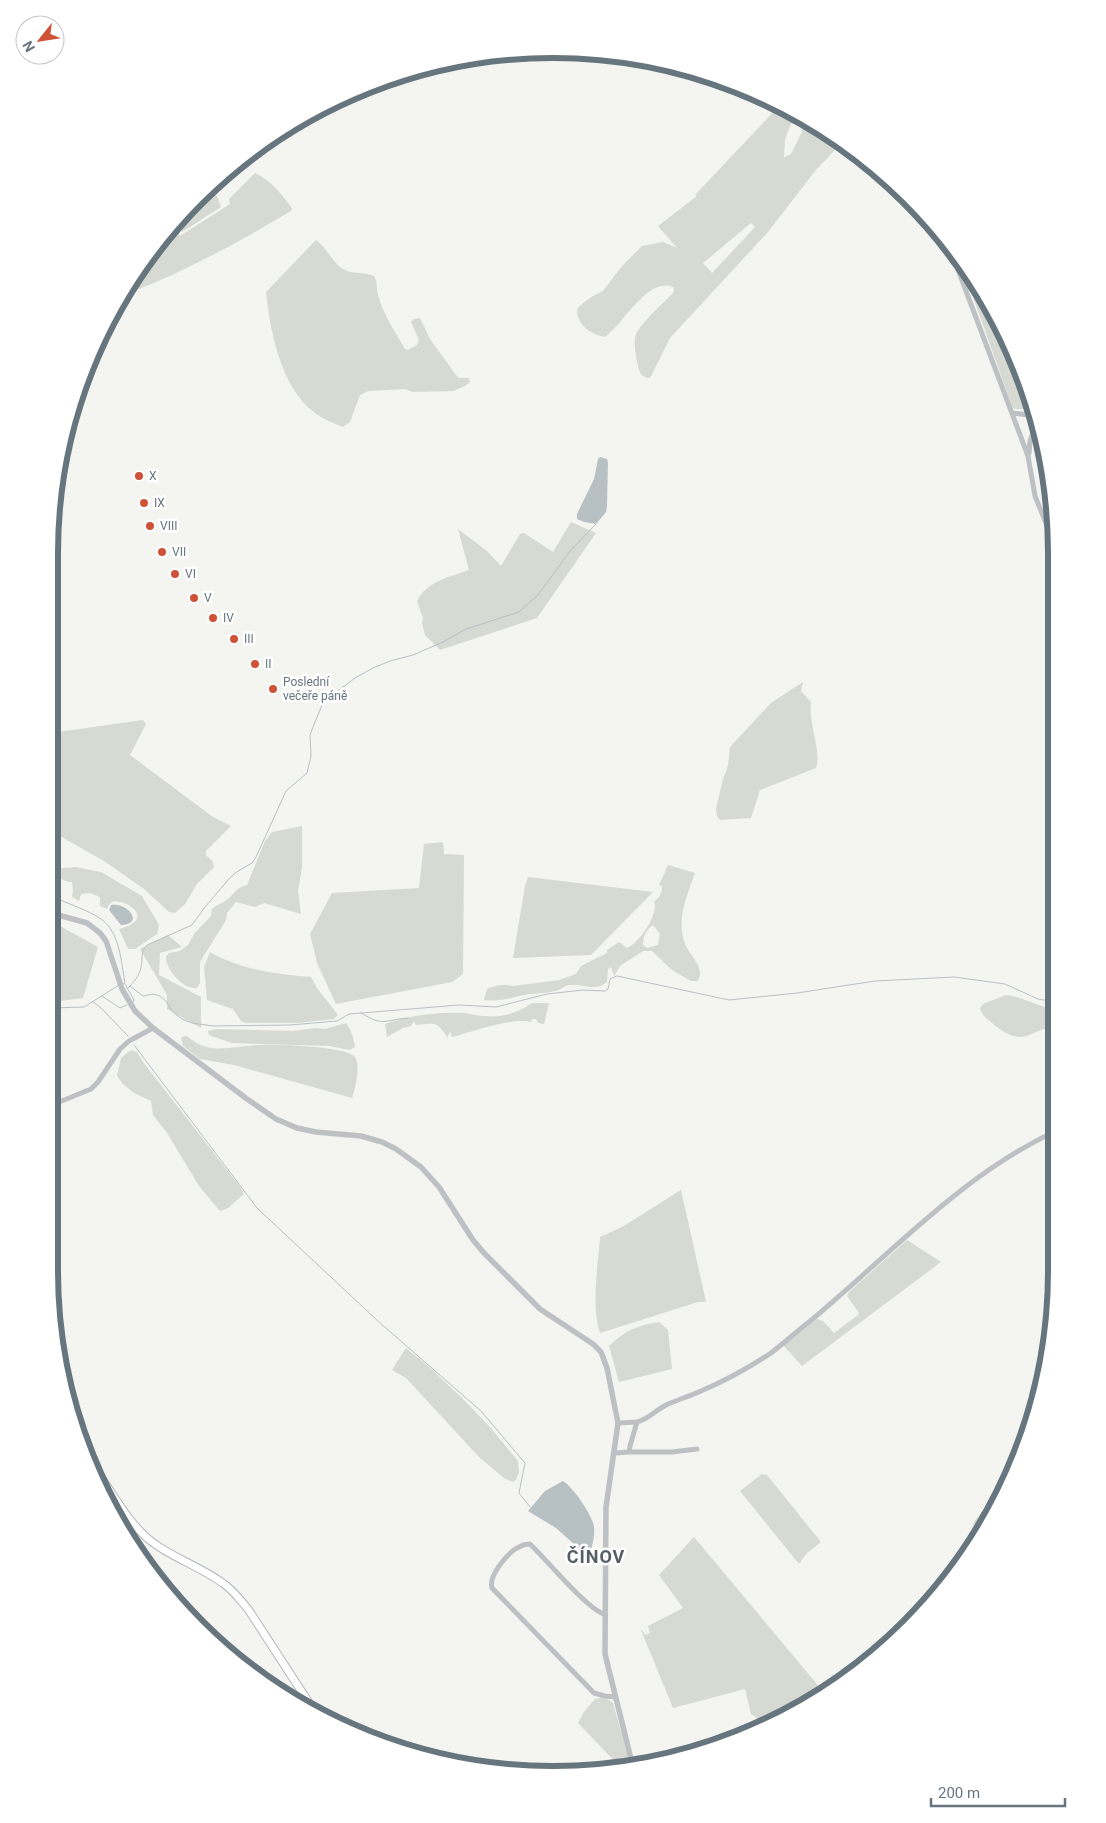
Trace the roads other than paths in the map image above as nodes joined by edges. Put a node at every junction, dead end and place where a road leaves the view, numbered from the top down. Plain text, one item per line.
1 (956, 265) edge
2 (1013, 413) junction
3 (1029, 415) edge
4 (1033, 432) edge
5 (1028, 456) junction
6 (1047, 526) edge
7 (58, 915) edge
8 (153, 1028) junction
9 (58, 1103) edge
10 (1048, 1135) edge
11 (637, 1422) junction
12 (618, 1423) junction
13 (697, 1448) dead end
14 (629, 1452) junction
15 (615, 1453) junction
16 (107, 1485) edge
17 (604, 1614) junction
18 (615, 1697) junction
19 (307, 1700) edge
20 (631, 1759) edge

1 - 2 street
2 - 3 street
2 - 5 street
4 - 5 street
5 - 6 street
7 - 8 street
8 - 9 street
8 - 12 street
10 - 11 street
11 - 12 street
11 - 14 street
12 - 15 street
13 - 14 street
14 - 15 street
15 - 17 street
16 - 19 main road
17 - 18 street
17 - 18 street
18 - 20 street

